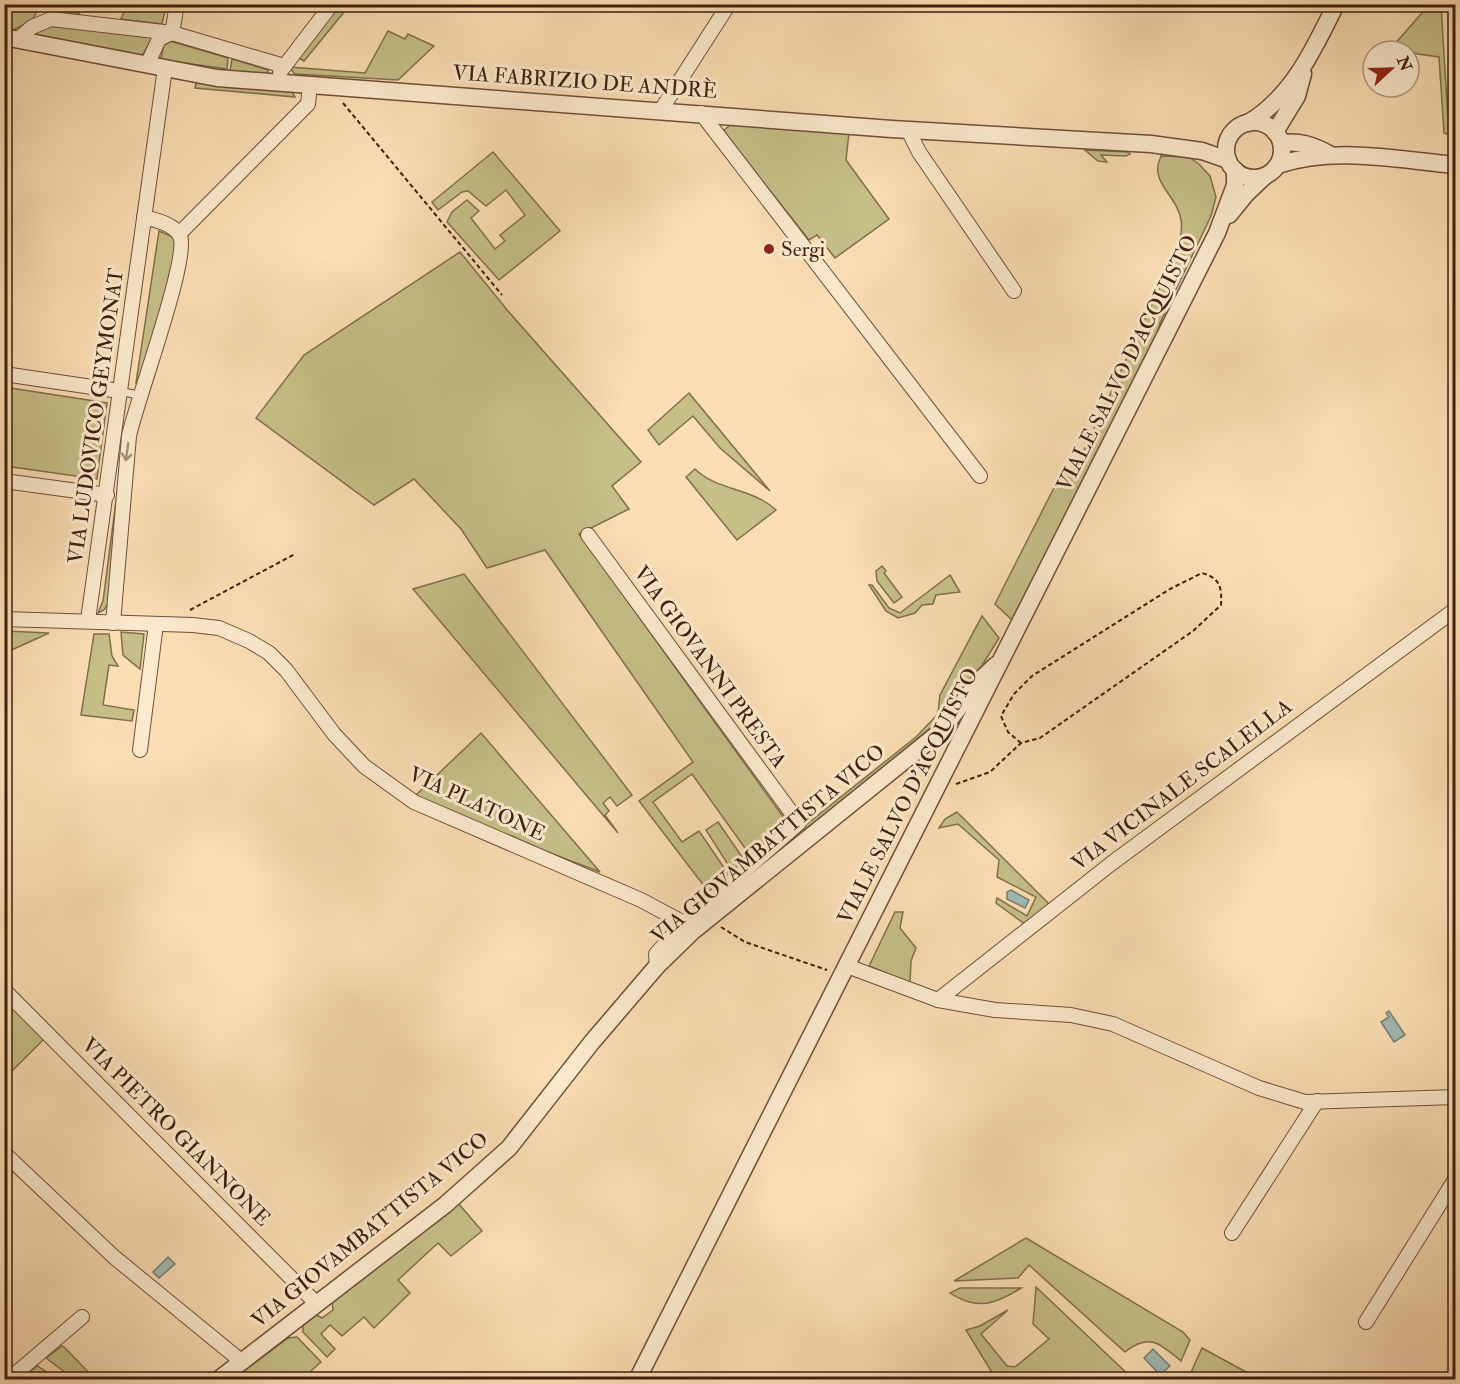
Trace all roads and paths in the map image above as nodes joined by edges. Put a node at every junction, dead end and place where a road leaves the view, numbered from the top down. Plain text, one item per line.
1 (177, 4) edge
2 (332, 4) edge
3 (729, 4) edge
4 (1336, 4) edge
5 (172, 33) junction
6 (11, 38) edge
7 (1306, 63) junction
8 (147, 65) junction
9 (284, 66) junction
10 (165, 68) junction
11 (275, 82) junction
12 (310, 85) junction
13 (336, 86) junction
14 (661, 110) junction
15 (701, 113) junction
16 (1241, 127) junction
17 (908, 130) junction
18 (1278, 138) junction
19 (1166, 146) junction
20 (1329, 154) junction
21 (1232, 165) junction
22 (1455, 165) edge
23 (1272, 171) junction
24 (144, 217) junction
25 (1217, 233) junction
26 (179, 234) junction
27 (1014, 291) dead end
28 (502, 295) dead end
29 (4, 374) edge
30 (119, 391) junction
31 (138, 395) junction
32 (980, 476) dead end
33 (4, 481) edge
34 (107, 495) junction
35 (588, 535) dead end
36 (295, 554) dead end
37 (1455, 609) edge
38 (4, 619) edge
39 (88, 620) junction
40 (113, 623) junction
41 (156, 624) junction
42 (180, 624) junction
43 (1003, 658) junction
44 (969, 728) junction
45 (940, 732) junction
46 (1021, 743) junction
47 (140, 750) dead end
48 (941, 782) junction
49 (710, 919) junction
50 (689, 927) junction
51 (847, 966) junction
52 (829, 971) dead end
53 (4, 990) edge
54 (938, 1000) junction
55 (1455, 1097) edge
56 (1317, 1101) junction
57 (4, 1154) edge
58 (1455, 1178) edge
59 (1232, 1233) dead end
60 (317, 1304) junction
61 (82, 1317) dead end
62 (1366, 1322) dead end
63 (241, 1361) junction
64 (8, 1380) edge
65 (218, 1380) edge
66 (637, 1380) edge

1 - 5 street
2 - 9 street
3 - 14 street
4 - 7 street
5 - 6 street
5 - 8 street
5 - 9 street
6 - 8 street, VIA FABRIZIO DE ANDRÈ
7 - 16 street
7 - 18 street
8 - 10 street, VIA FABRIZIO DE ANDRÈ
9 - 11 street
10 - 11 street, VIA FABRIZIO DE ANDRÈ
10 - 24 street, VIA LUDOVICO GEYMONAT
11 - 12 street, VIA FABRIZIO DE ANDRÈ
12 - 13 street, VIA FABRIZIO DE ANDRÈ
12 - 26 street
13 - 14 street, VIA FABRIZIO DE ANDRÈ
13 - 28 path
14 - 15 street, VIA FABRIZIO DE ANDRÈ
15 - 17 street, VIA FABRIZIO DE ANDRÈ
15 - 32 street
16 - 18 street
16 - 19 street, VIA FABRIZIO DE ANDRÈ
16 - 21 street
17 - 19 street, VIA FABRIZIO DE ANDRÈ
17 - 27 street
18 - 20 street
18 - 23 street
19 - 21 street, VIA FABRIZIO DE ANDRÈ
20 - 22 street
20 - 23 street
21 - 23 street
21 - 25 street, VIALE SALVO D'ACQUISTO
23 - 25 street, VIALE SALVO D'ACQUISTO
24 - 26 street
24 - 30 street, VIA LUDOVICO GEYMONAT
25 - 43 street, VIALE SALVO D'ACQUISTO
26 - 31 street, VIA LUDOVICO GEYMONAT
29 - 30 street
30 - 31 lane
30 - 34 street, VIA LUDOVICO GEYMONAT
31 -> 40 street, VIA LUDOVICO GEYMONAT
33 - 34 street
34 - 39 street, VIA LUDOVICO GEYMONAT
35 - 50 street, VIA GIOVANNI PRESTA
36 - 42 path
37 - 54 street, VIA VICINALE SCALELLA
38 - 39 street, VIA PLATONE
39 - 40 street, VIA PLATONE
40 - 41 street, VIA PLATONE
41 - 42 street, VIA PLATONE
41 - 47 street
42 - 50 street, VIA PLATONE
43 - 44 street, VIALE SALVO D'ACQUISTO
43 - 45 street, VIA GIOVAMBATTISTA VICO
44 - 45 street
44 - 48 street, VIALE SALVO D'ACQUISTO
45 - 49 street, VIA GIOVAMBATTISTA VICO
46 - 46 path
46 - 48 path
48 - 51 street, VIALE SALVO D'ACQUISTO
49 - 50 street, VIA GIOVAMBATTISTA VICO
49 - 52 path
50 - 60 street, VIA GIOVAMBATTISTA VICO
51 - 54 street
51 - 66 street, VIALE SALVO D'ACQUISTO
53 - 60 street, VIA PIETRO GIANNONE
54 - 56 street
55 - 56 street
56 - 59 street
57 - 63 street
58 - 62 street
60 - 63 street, VIA GIOVAMBATTISTA VICO
61 - 64 street
63 - 65 street, VIA GIOVAMBATTISTA VICO

